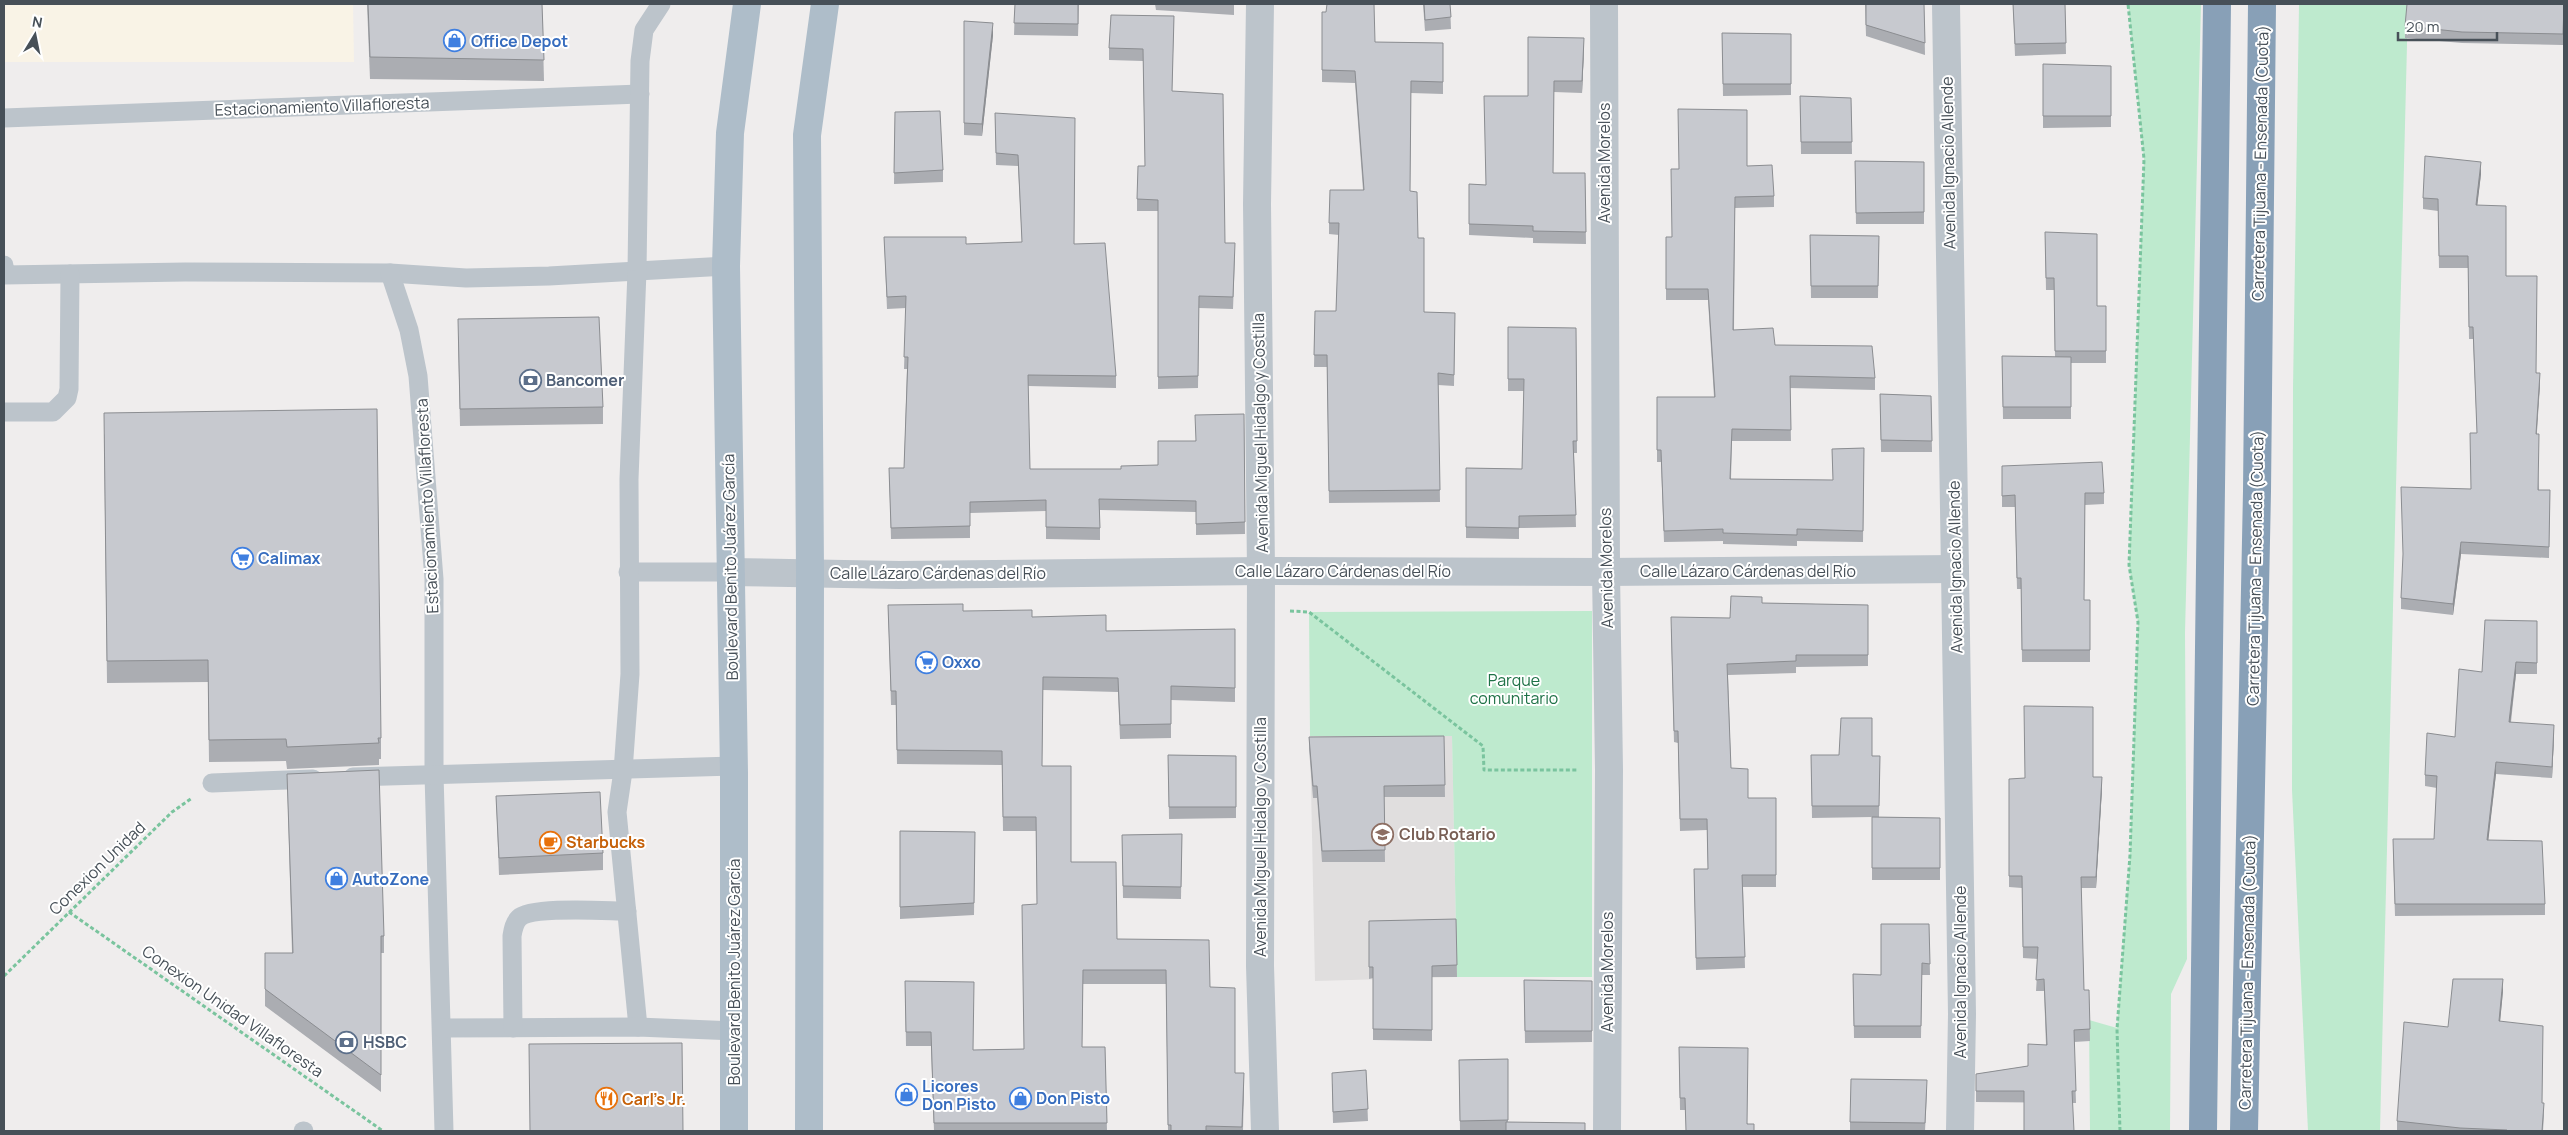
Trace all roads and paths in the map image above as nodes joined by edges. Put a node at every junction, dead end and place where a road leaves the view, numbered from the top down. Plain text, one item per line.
1 (661, 4) edge
2 (747, 4) edge
3 (825, 4) edge
4 (1260, 4) edge
5 (1604, 4) edge
6 (1946, 4) edge
7 (2128, 4) edge
8 (2217, 4) edge
9 (2262, 4) edge
10 (640, 94) junction
11 (4, 118) edge
12 (4, 265) edge
13 (726, 266) junction
14 (637, 271) junction
15 (390, 273) junction
16 (70, 274) junction
17 (4, 275) edge
18 (4, 412) edge
19 (1955, 569) junction
20 (1261, 571) junction
21 (628, 572) junction
22 (730, 572) junction
23 (810, 572) junction
24 (1606, 572) junction
25 (1260, 609) junction
26 (734, 766) junction
27 (1609, 770) junction
28 (623, 771) junction
29 (434, 774) junction
30 (212, 783) joint
31 (627, 911) junction
32 (69, 912) junction
33 (4, 976) edge
34 (638, 1027) junction
35 (442, 1028) junction
36 (513, 1028) junction
37 (735, 1031) junction
38 (382, 1131) edge
39 (444, 1131) edge
40 (734, 1131) edge
41 (809, 1131) edge
42 (1264, 1131) edge
43 (1607, 1131) edge
44 (1960, 1131) edge
45 (2120, 1131) edge
46 (2203, 1131) edge
47 (2244, 1131) edge

1 - 10 lane
2 - 13 main road, Boulevard Benito Juárez García
3 - 23 main road
4 - 20 street, Avenida Miguel Hidalgo y Costilla
5 - 24 street, Avenida Morelos
6 - 19 street, Avenida Ignacio Allende
7 - 45 path
8 - 46 highway
9 - 47 highway, Carretera Tijuana - Ensenada (Cuota)
10 - 11 lane, Estacionamiento Villafloresta
10 - 14 lane
12 - 17 lane
13 - 14 lane
13 - 22 main road, Boulevard Benito Juárez García
14 - 15 lane
14 - 21 lane
15 - 16 lane
15 - 29 lane, Estacionamiento Villafloresta
16 - 17 lane
16 - 18 lane
19 - 24 street, Calle Lázaro Cárdenas del Río
19 - 44 street, Avenida Ignacio Allende
20 - 23 street, Calle Lázaro Cárdenas del Río
20 - 24 street, Calle Lázaro Cárdenas del Río
20 - 25 street, Avenida Miguel Hidalgo y Costilla
21 - 22 lane
21 - 28 lane
22 - 23 street, Calle Lázaro Cárdenas del Río
22 - 26 main road, Boulevard Benito Juárez García
23 - 41 main road
24 - 27 street, Avenida Morelos
25 - 27 path
25 - 42 street, Avenida Miguel Hidalgo y Costilla
26 - 28 lane
26 - 37 main road, Boulevard Benito Juárez García
27 - 43 street, Avenida Morelos
28 - 29 lane
28 - 31 lane
29 - 30 lane
29 - 35 lane, Estacionamiento Villafloresta
30 - 32 path, Conexion Unidad
31 - 34 lane
31 - 36 lane
32 - 33 path, Conexion Unidad
32 - 38 path, Conexion Unidad Villafloresta
34 - 36 lane
34 - 37 lane
35 - 36 lane
35 - 39 lane, Estacionamiento Villafloresta
37 - 40 main road, Boulevard Benito Juárez García

